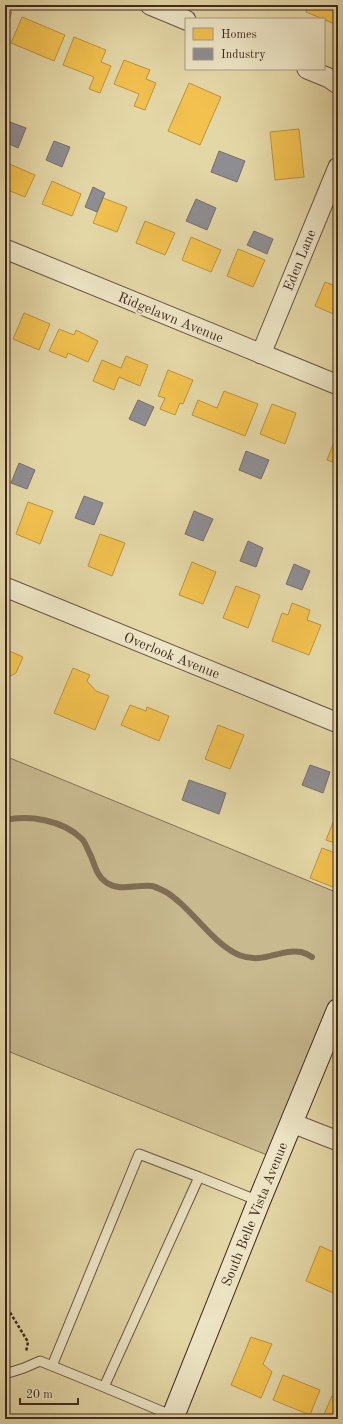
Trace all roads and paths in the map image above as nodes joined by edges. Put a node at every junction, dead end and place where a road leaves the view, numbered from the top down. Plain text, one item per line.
1 (150, 5) edge
2 (185, 20) edge
3 (309, 70) edge
4 (338, 84) edge
5 (338, 167) edge
6 (5, 249) edge
7 (261, 354) junction
8 (338, 385) edge
9 (5, 587) edge
10 (338, 723) edge
11 (338, 1010) edge
12 (292, 1123) junction
13 (338, 1141) edge
14 (199, 1177) junction
15 (259, 1201) junction
16 (5, 1304) edge
17 (52, 1366) junction
18 (24, 1368) junction
19 (5, 1374) edge
20 (104, 1387) junction
21 (175, 1418) edge

1 - 2 street
3 - 4 street
5 - 7 street, Eden Lane
6 - 7 street, Ridgelawn Avenue
7 - 8 street, Ridgelawn Avenue
9 - 10 street, Overlook Avenue
11 - 12 street, South Belle Vista Avenue
12 - 13 street
12 - 15 street, South Belle Vista Avenue
14 - 15 lane
14 - 17 lane
14 - 20 lane
15 - 21 street, South Belle Vista Avenue
16 - 18 path
17 - 18 lane
17 - 20 lane
18 - 19 lane
20 - 21 lane

